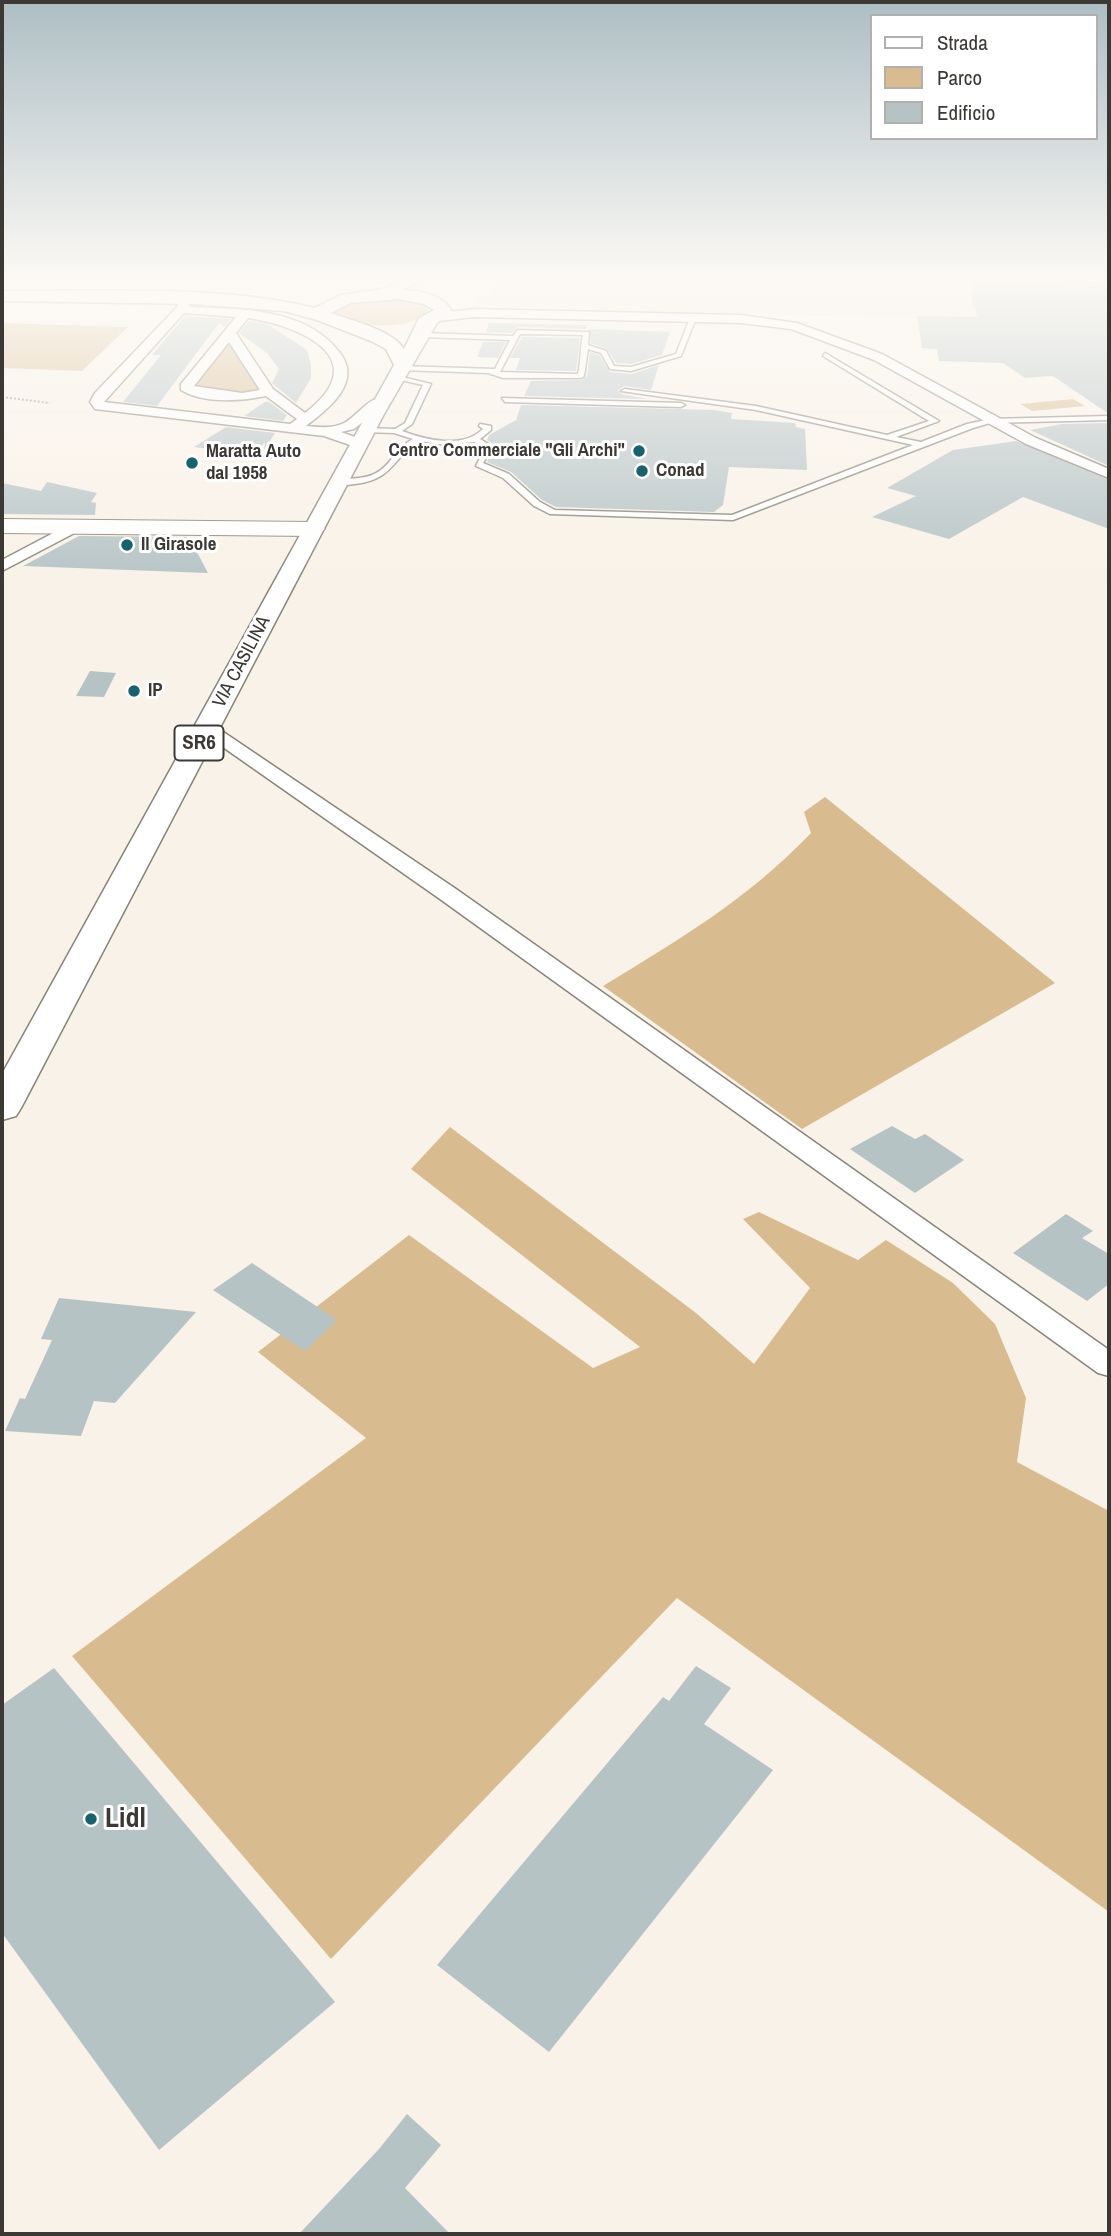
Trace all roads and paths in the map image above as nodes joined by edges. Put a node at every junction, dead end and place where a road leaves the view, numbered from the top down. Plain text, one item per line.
1 (114, 381) edge
2 (194, 381) edge
3 (261, 381) edge
4 (339, 381) edge
5 (390, 381) edge
6 (392, 381) edge
7 (414, 381) edge
8 (869, 381) edge
9 (922, 381) edge
10 (625, 391) dead end
11 (268, 392) junction
12 (2, 397) edge
13 (505, 400) dead end
14 (50, 403) dead end
15 (756, 408) junction
16 (1109, 418) edge
17 (305, 419) junction
18 (990, 421) junction
19 (482, 426) dead end
20 (293, 429) junction
21 (326, 432) junction
22 (397, 432) junction
23 (362, 436) junction
24 (889, 438) junction
25 (474, 439) junction
26 (417, 440) junction
27 (922, 445) junction
28 (1109, 474) edge
29 (337, 483) junction
30 (2, 526) edge
31 (76, 526) junction
32 (314, 529) junction
33 (2, 566) edge
34 (207, 727) junction
35 (2, 1108) edge
36 (1109, 1365) edge

1 - 20 street
2 - 11 street
3 - 11 street
4 - 17 street
5 - 21 street
6 - 23 main road, VIA CASILINA / SR6
7 - 22 lane
8 - 24 lane
9 - 18 street
10 - 15 lane
11 - 17 street
12 - 14 path
13 - 15 lane
15 - 24 lane
16 - 18 lane
17 - 20 street
18 - 27 lane
18 - 28 street
19 - 25 lane
20 - 21 street
21 - 23 street
22 - 23 lane
22 - 26 lane
23 - 29 main road, VIA CASILINA / SR6
24 - 27 lane
25 - 26 lane
25 - 27 lane
26 - 29 lane
29 - 32 main road, VIA CASILINA / SR6
30 - 31 street
31 - 32 street
31 - 33 street
32 - 34 main road, VIA CASILINA / SR6
34 - 35 main road, VIA CASILINA / SR6
34 - 36 street

